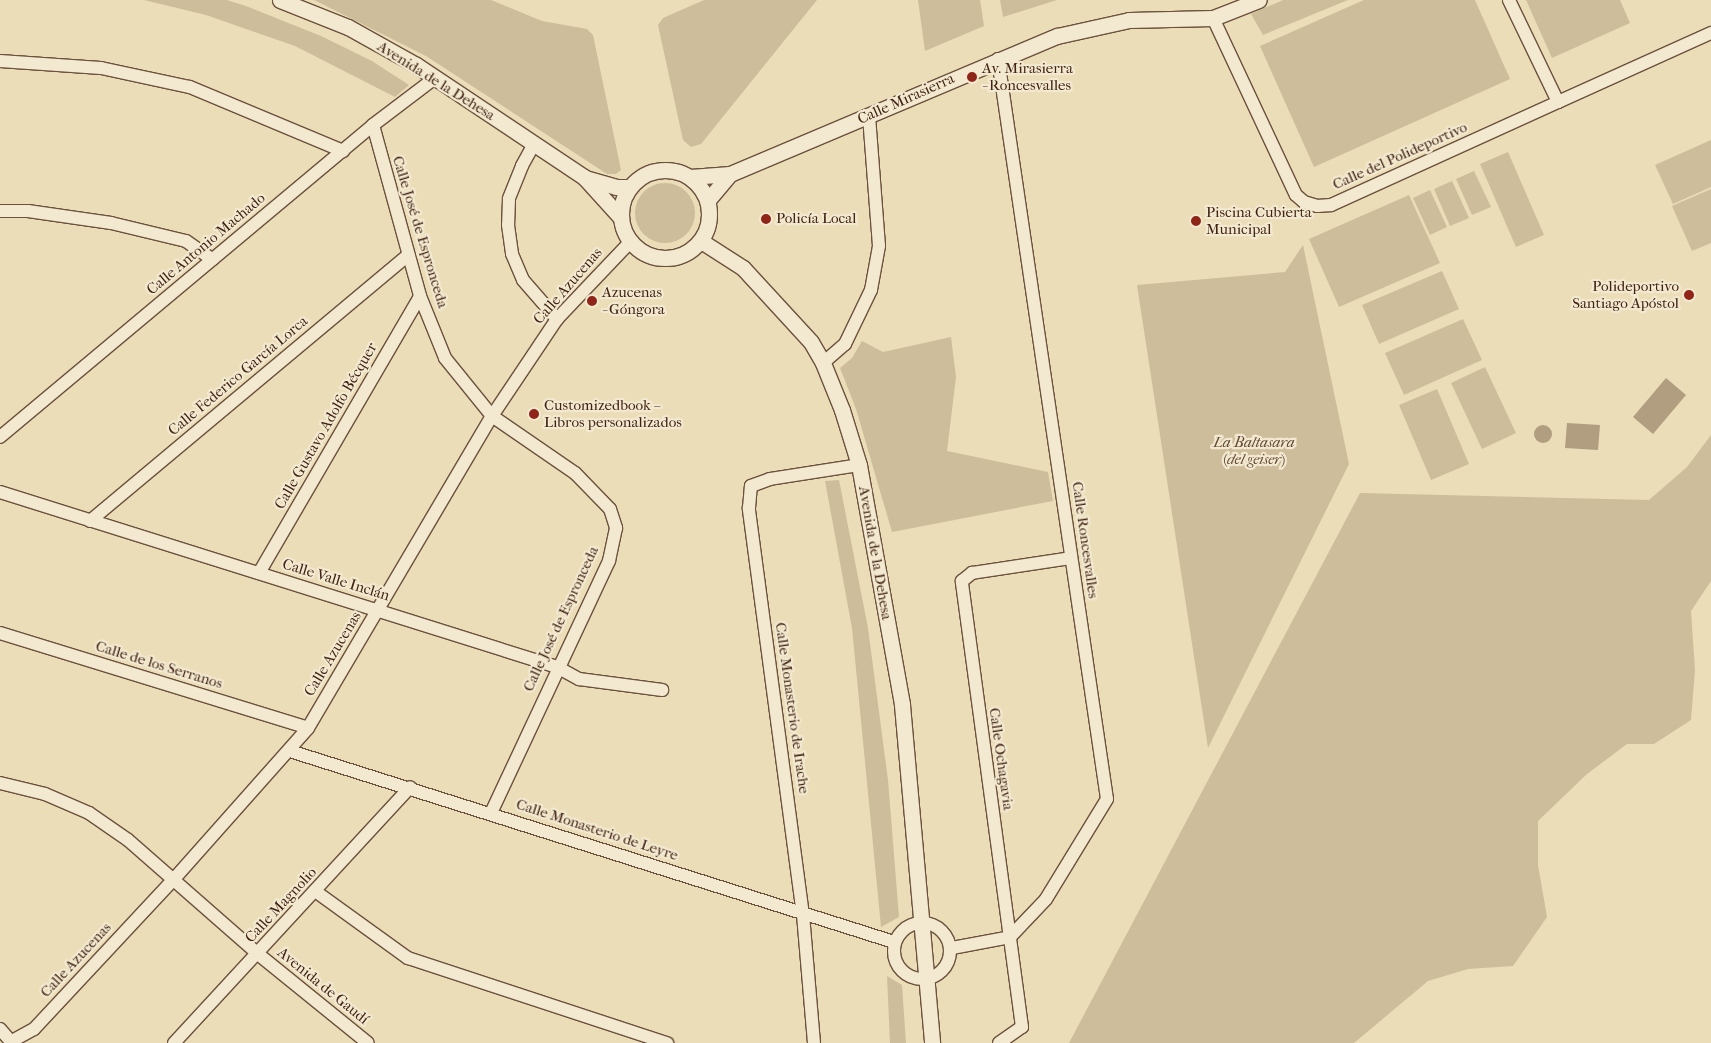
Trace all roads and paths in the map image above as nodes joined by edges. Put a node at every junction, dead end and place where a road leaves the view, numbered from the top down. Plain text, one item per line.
1 (280, 0) edge
2 (1259, 0) edge
3 (1509, 0) edge
4 (1213, 18) junction
5 (1711, 33) edge
6 (998, 59) junction
7 (0, 61) edge
8 (435, 78) junction
9 (1558, 102) junction
10 (869, 115) junction
11 (373, 126) junction
12 (534, 144) junction
13 (343, 151) junction
14 (730, 174) junction
15 (584, 177) junction
16 (690, 177) junction
17 (630, 187) junction
18 (708, 200) junction
19 (0, 211) edge
20 (621, 218) junction
21 (701, 241) junction
22 (630, 242) junction
23 (408, 255) junction
24 (212, 259) junction
25 (420, 296) junction
26 (557, 319) junction
27 (823, 364) junction
28 (492, 416) junction
29 (0, 437) edge
30 (859, 465) junction
31 (0, 492) edge
32 (90, 521) junction
33 (1071, 558) junction
34 (260, 573) junction
35 (377, 610) junction
36 (0, 633) edge
37 (557, 667) junction
38 (662, 690) dead end
39 (308, 728) junction
40 (290, 751) junction
41 (0, 783) edge
42 (410, 787) junction
43 (491, 812) junction
44 (174, 879) junction
45 (316, 891) junction
46 (803, 915) junction
47 (922, 921) junction
48 (1010, 937) junction
49 (894, 942) junction
50 (952, 948) junction
51 (258, 954) junction
52 (927, 980) junction
53 (0, 1029) edge
54 (12, 1042) edge
55 (174, 1043) edge
56 (368, 1043) edge
57 (667, 1043) edge
58 (814, 1043) edge
59 (932, 1043) edge
60 (999, 1043) edge

1 - 8 street, Avenida de la Dehesa
2 - 4 street, Calle Mirasierra
3 - 9 street
4 - 6 street, Calle Mirasierra
4 - 9 street, Calle del Polideportivo
5 - 9 street, Calle del Polideportivo
6 - 10 street, Calle Mirasierra
6 - 33 street, Calle Roncesvalles
7 - 13 street
8 - 11 street, Calle Antonio Machado
8 - 12 street, Avenida de la Dehesa
10 - 14 street, Calle Mirasierra
10 - 27 street
11 - 13 street, Calle Antonio Machado
11 - 23 street, Calle José de Espronceda
12 - 15 street, Avenida de la Dehesa
12 - 26 street
13 - 24 street, Calle Antonio Machado
14 - 16 street, Calle Mirasierra
14 - 18 street, Calle Mirasierra
15 - 17 street, Avenida de la Dehesa
15 - 20 street, Avenida de la Dehesa
16 - 17 street
16 - 18 street
17 - 20 street
18 - 21 street
19 - 24 street
20 - 22 street
21 - 22 street
21 - 27 street, Avenida de la Dehesa
22 - 26 street, Calle Azucenas
23 - 25 street, Calle José de Espronceda
23 - 32 street, Calle Federico García Lorca
24 - 29 street, Calle Antonio Machado
25 - 28 street, Calle José de Espronceda
25 - 34 street, Calle Gustavo Adolfo Bécquer
26 - 28 street, Calle Azucenas
27 - 30 street, Avenida de la Dehesa
28 - 35 street, Calle Azucenas
28 - 37 street, Calle José de Espronceda
30 - 46 street, Calle Monasterio de Irache
30 - 47 street, Avenida de la Dehesa
31 - 32 street, Calle Valle Inclán
32 - 34 street, Calle Valle Inclán
33 - 48 street, Calle Roncesvalles
33 - 48 street, Calle Ochagavia
34 - 35 street, Calle Valle Inclán
35 - 37 street, Calle Valle Inclán
35 - 39 street, Calle Azucenas
36 - 39 street, Calle de los Serranos
37 - 38 street, Calle Valle Inclán
37 - 43 street, Calle José de Espronceda
39 - 40 street, Calle Azucenas
40 - 42 street, Calle Monasterio de Leyre
40 - 44 street, Calle Azucenas
41 - 44 street, Avenida de Gaudí
42 - 43 street, Calle Monasterio de Leyre
42 - 45 street, Calle Magnolio
43 - 46 street, Calle Monasterio de Leyre
44 - 51 street, Avenida de Gaudí
44 - 54 street, Calle Azucenas
45 - 51 street, Calle Magnolio
45 - 57 street
46 - 49 street, Calle Monasterio de Leyre
46 - 58 street, Calle Monasterio de Irache
47 - 49 street
47 - 50 street
47 - 52 street, Avenida de la Dehesa
48 - 50 street
48 - 60 street, Calle Ochagavia
49 - 52 street
50 - 52 street
51 - 55 street, Calle Magnolio
51 - 56 street, Avenida de Gaudí
52 - 59 street, Avenida de la Dehesa
53 - 54 street

